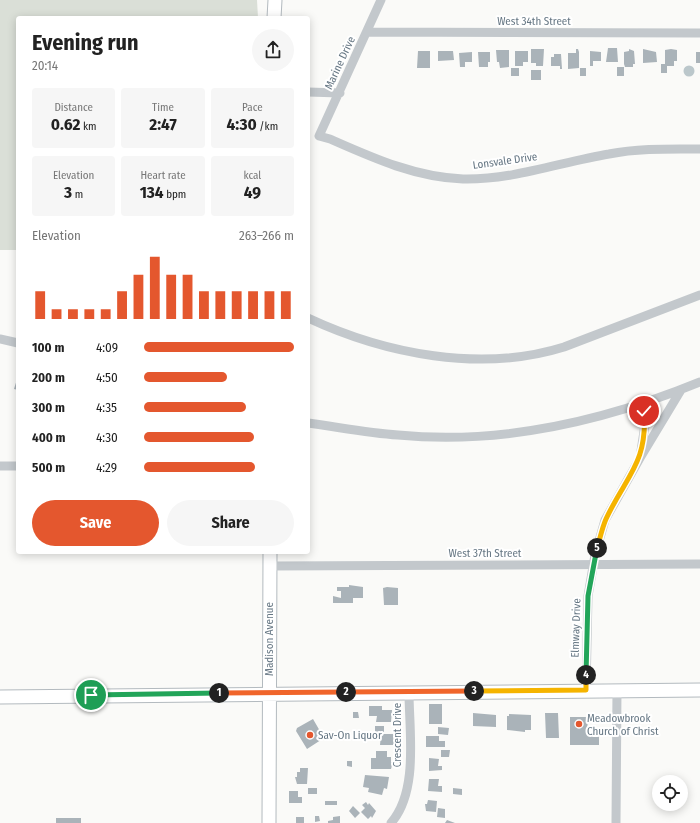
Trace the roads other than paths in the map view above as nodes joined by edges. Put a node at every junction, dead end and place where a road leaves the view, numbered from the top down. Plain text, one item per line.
1 (275, 0) edge
2 (381, 0) edge
3 (274, 16) edge
4 (367, 32) junction
5 (700, 33) edge
6 (310, 92) edge
7 (340, 93) junction
8 (320, 136) joint
9 (700, 149) edge
10 (700, 295) edge
11 (310, 319) edge
12 (0, 339) edge
13 (16, 343) edge
14 (700, 382) edge
15 (681, 390) junction
16 (641, 404) junction
17 (310, 423) edge
18 (640, 458) junction
19 (0, 466) edge
20 (16, 466) edge
21 (270, 554) edge
22 (700, 564) edge
23 (594, 565) junction
24 (270, 566) junction
25 (586, 690) junction
26 (617, 690) junction
27 (700, 690) edge
28 (408, 692) junction
29 (269, 693) junction
30 (0, 697) edge
31 (269, 823) edge
32 (391, 823) edge
33 (616, 823) edge

1 - 3 main road
2 - 4 street, Marine Drive
4 - 5 street, West 34th Street
4 - 7 street, Marine Drive
6 - 7 street
7 - 8 street, Marine Drive
8 - 9 street, Lonsvale Drive
10 - 11 street
12 - 13 street
14 - 15 street
15 - 16 street
15 - 18 street, Elmway Drive
16 - 17 street
16 - 18 street, Elmway Drive
18 - 23 street, Elmway Drive
19 - 20 street
21 - 24 main road, Madison Avenue
22 - 23 street, West 37th Street
23 - 24 street, West 37th Street
23 - 25 street, Elmway Drive
24 - 29 main road, Madison Avenue
25 - 26 main road
25 - 28 main road
26 - 27 main road
26 - 33 street
28 - 29 main road
28 - 32 street, Crescent Drive
29 - 30 main road
29 - 31 main road, Madison Avenue

